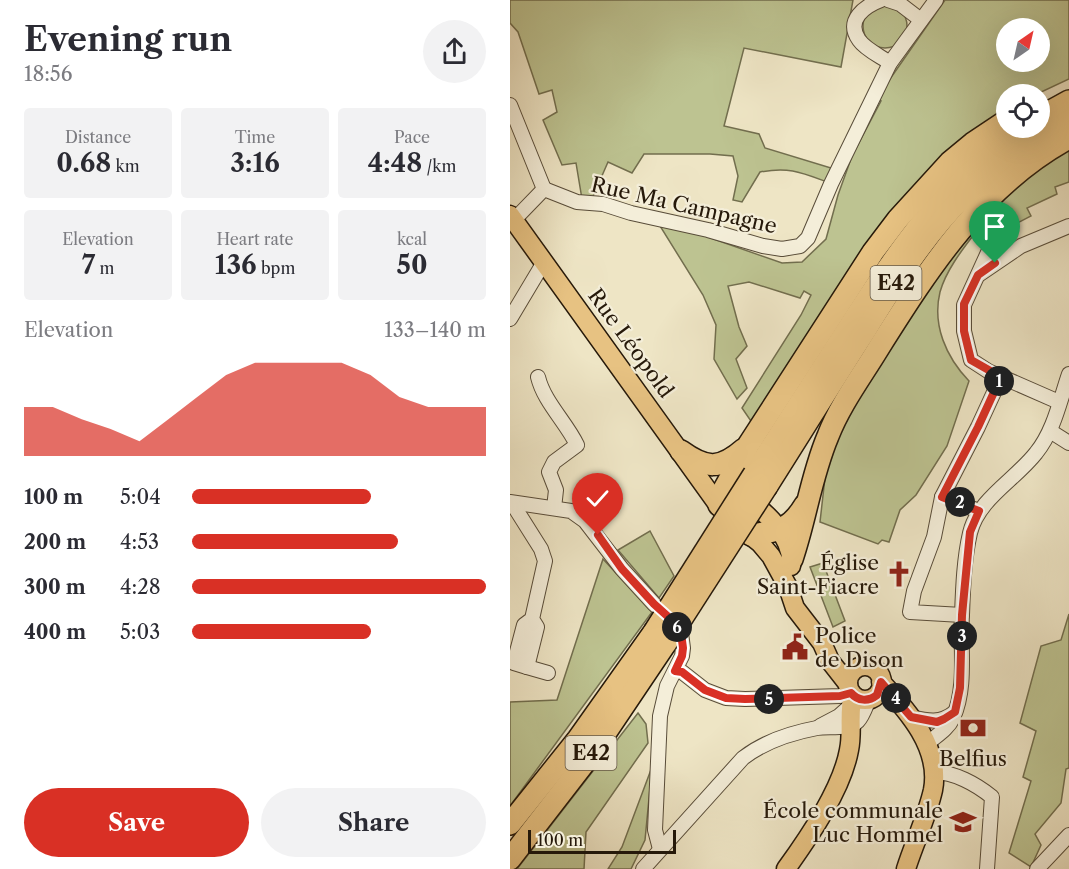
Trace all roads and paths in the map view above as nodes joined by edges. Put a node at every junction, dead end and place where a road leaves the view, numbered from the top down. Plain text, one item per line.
1 (881, 0) edge
2 (888, 0) edge
3 (936, 0) edge
4 (921, 20) junction
5 (890, 63) junction
6 (1069, 86) edge
7 (1050, 95) edge
8 (1069, 101) edge
9 (510, 105) edge
10 (1050, 111) edge
11 (1069, 121) edge
12 (996, 128) edge
13 (1009, 138) edge
14 (1069, 138) edge
15 (544, 189) junction
16 (512, 217) edge
17 (1069, 226) edge
18 (996, 235) dead end
19 (544, 262) junction
20 (978, 275) junction
21 (510, 319) edge
22 (1069, 374) edge
23 (538, 376) dead end
24 (1001, 377) junction
25 (1059, 402) junction
26 (1050, 431) junction
27 (1069, 443) edge
28 (749, 444) junction
29 (681, 451) junction
30 (761, 480) junction
31 (722, 497) junction
32 (942, 497) junction
33 (808, 499) junction
34 (511, 503) edge
35 (554, 508) junction
36 (979, 511) junction
37 (779, 530) junction
38 (751, 535) junction
39 (792, 559) junction
40 (788, 587) junction
41 (962, 615) junction
42 (660, 637) junction
43 (517, 664) edge
44 (675, 671) junction
45 (548, 673) dead end
46 (881, 682) junction
47 (854, 696) junction
48 (955, 712) junction
49 (911, 717) junction
50 (927, 744) junction
51 (933, 772) junction
52 (510, 824) edge
53 (1069, 835) edge
54 (660, 849) junction
55 (510, 859) edge
56 (643, 869) edge
57 (786, 869) edge
58 (906, 869) edge
59 (987, 869) edge
60 (1037, 869) edge

1 - 5 street
2 - 4 street
3 - 4 street, Rue Ma Campagne
4 - 5 street, Rue Ma Campagne
5 - 15 street, Rue Ma Campagne
6 - 7 highway
8 - 10 highway
9 - 15 street
11 - 30 highway, E42
12 - 28 highway
13 - 30 highway, E42
14 - 33 highway
15 - 16 street
16 - 19 main road, Rue Léopold
17 - 20 street
18 - 20 street
19 - 21 street
19 - 29 main road, Rue Léopold
20 - 24 street
22 - 25 street
23 - 35 street
24 - 25 street
24 - 32 street
25 - 26 street
26 - 27 street
26 - 36 street
28 - 29 highway
28 - 31 highway
29 - 31 main road, Rue Léopold
30 - 42 highway, E42, bridge
31 - 37 main road, Rue Léopold
31 - 38 main road, Rue Léopold
32 - 36 street
32 - 41 street
33 - 37 highway
33 - 39 highway
34 - 35 street
34 - 43 street
35 - 44 street
36 - 41 street
37 - 38 highway
37 - 39 main road, Rue Léopold
38 - 40 main road, Rue Léopold
39 - 40 main road
40 - 47 main road, Rue Léopold
41 - 48 street
42 - 52 highway, E42
42 - 55 highway, E42
43 - 45 street
44 - 47 street
44 - 54 street
46 - 47 main road
46 - 47 main road, Rue Léopold
46 - 49 main road
47 - 54 street
47 - 57 main road
48 - 49 street
48 - 50 street
49 - 50 main road
50 - 51 main road
51 - 58 main road
51 - 59 street
53 - 60 street
54 - 56 street

